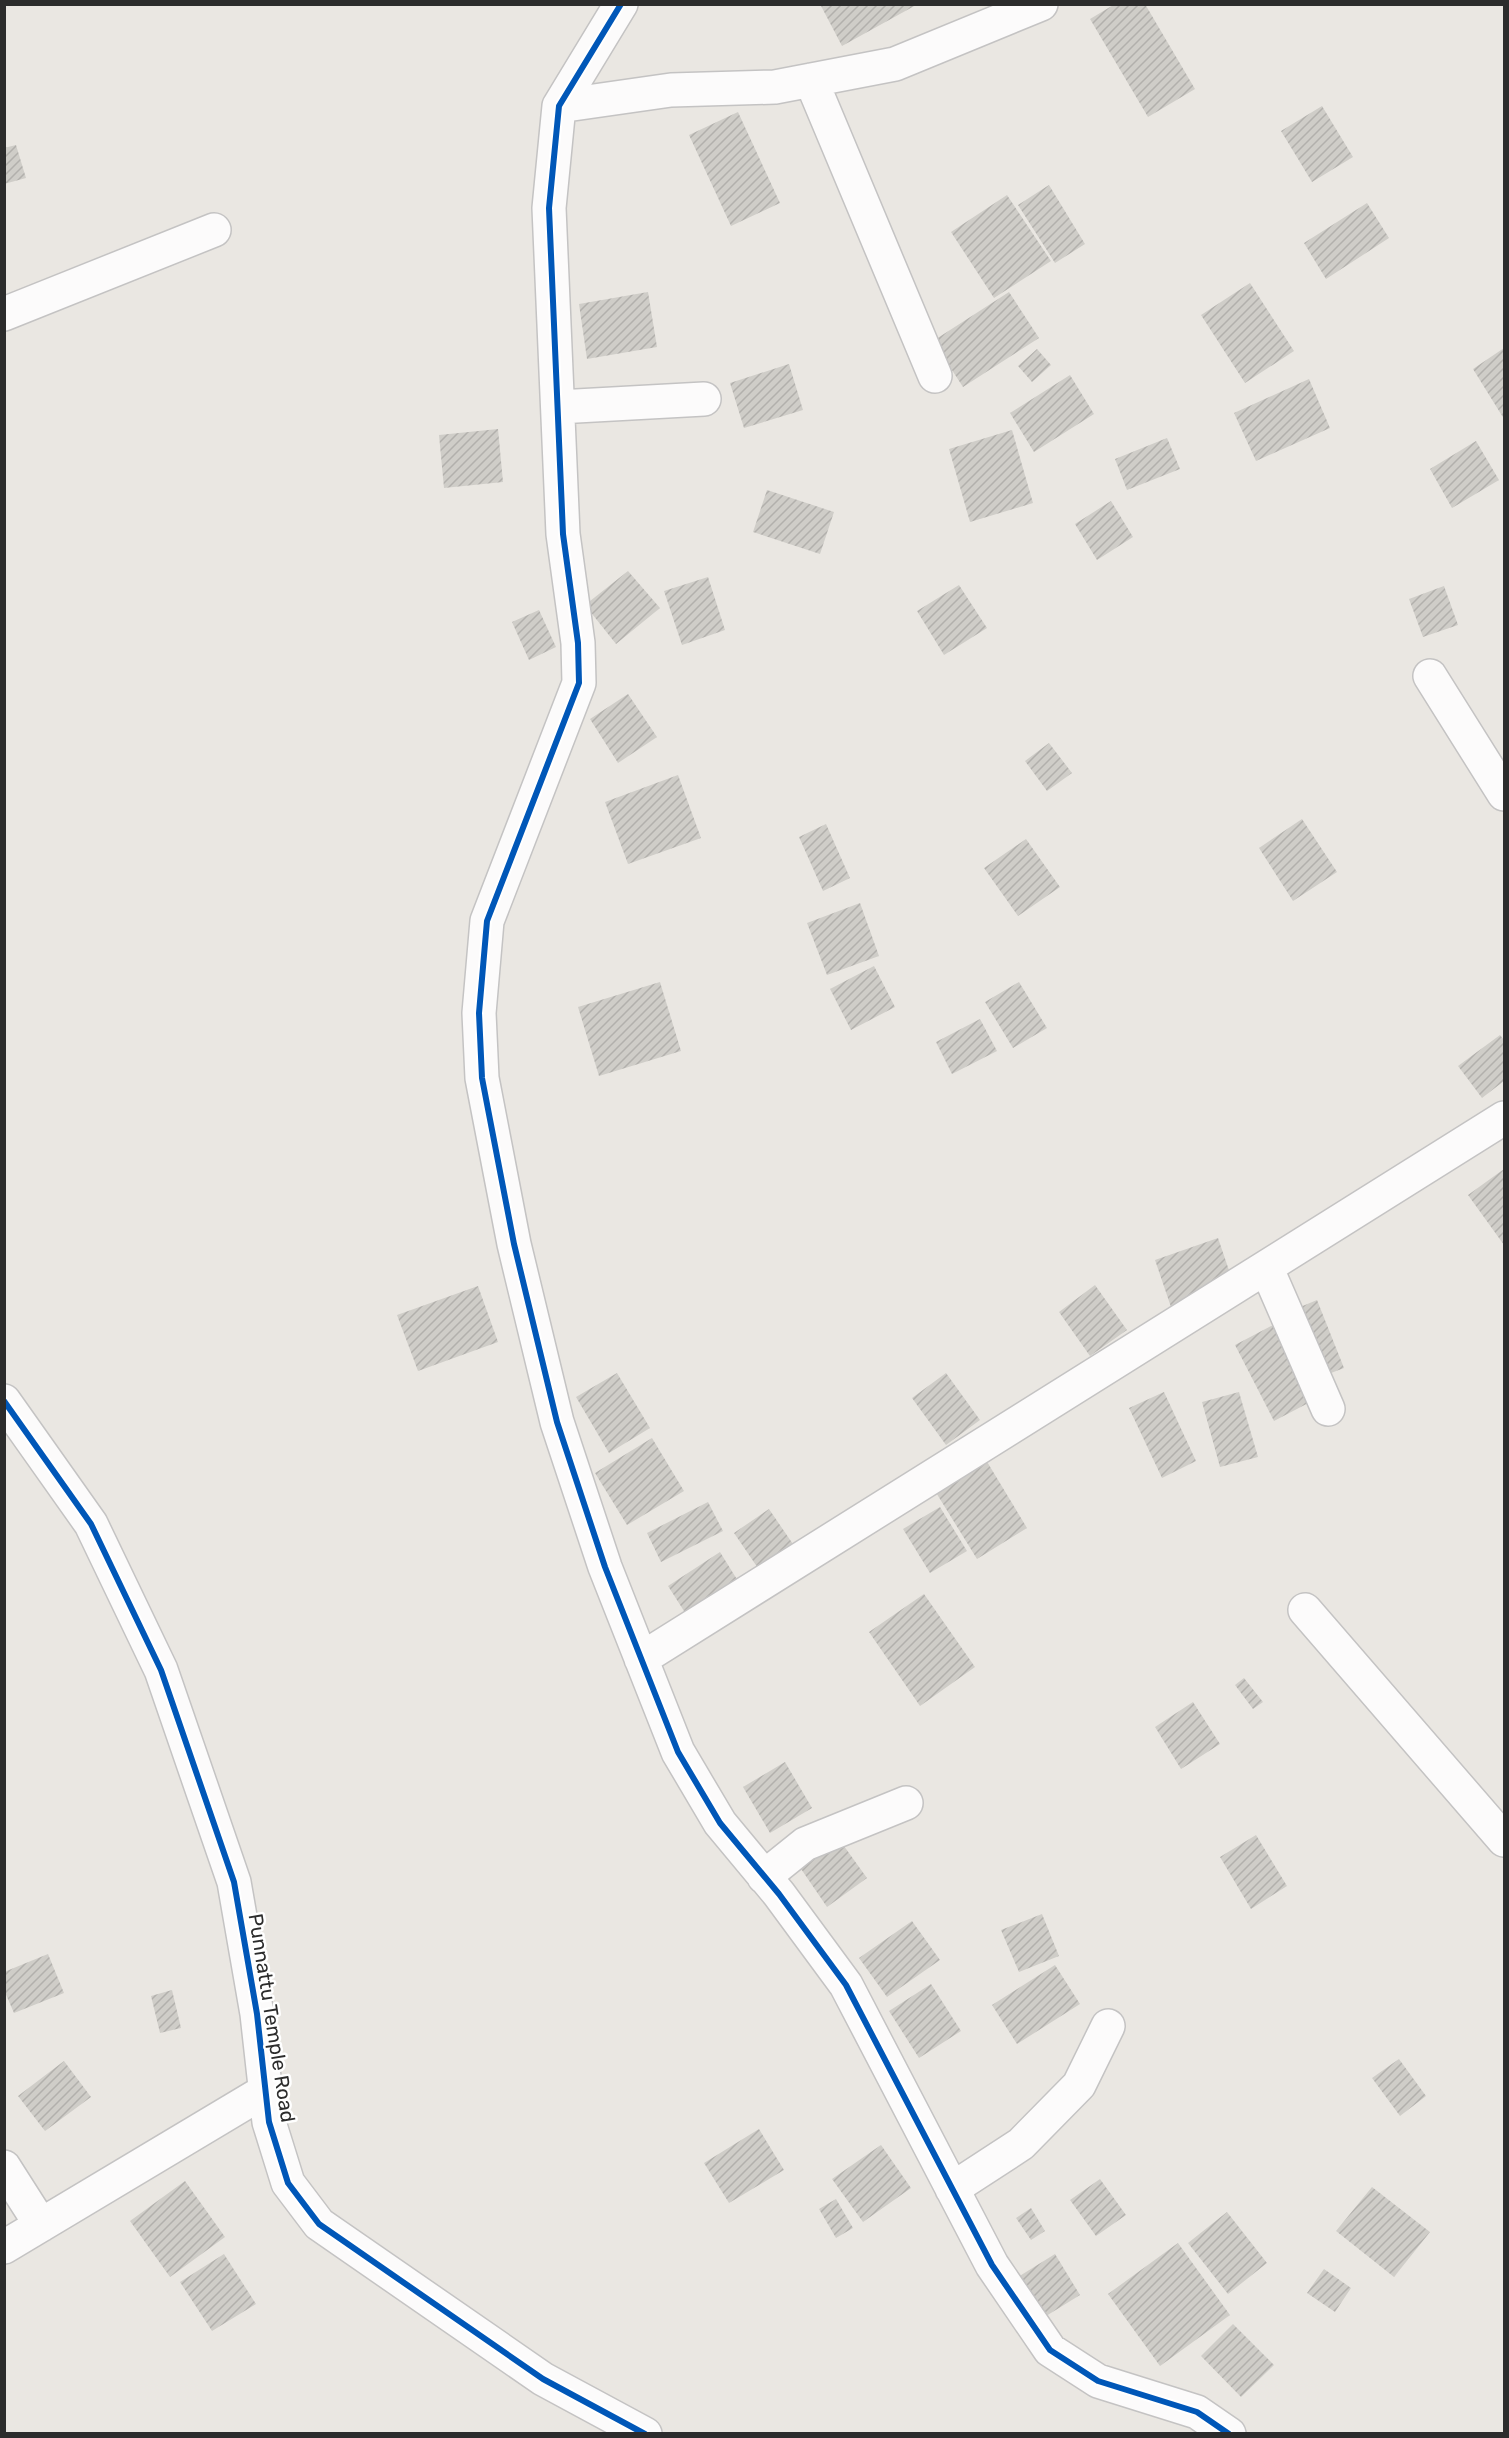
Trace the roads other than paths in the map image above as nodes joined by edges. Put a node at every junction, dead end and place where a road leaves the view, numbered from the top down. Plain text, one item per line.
1 (621, 4) edge
2 (1041, 4) edge
3 (811, 80) junction
4 (559, 106) junction
5 (214, 230) dead end
6 (4, 314) edge
7 (935, 376) dead end
8 (704, 399) dead end
9 (558, 408) junction
10 (1430, 676) dead end
11 (1504, 794) edge
12 (1504, 1118) edge
13 (1267, 1269) junction
14 (4, 1401) edge
15 (1328, 1409) dead end
16 (1305, 1610) dead end
17 (641, 1659) junction
18 (906, 1803) dead end
19 (1504, 1840) edge
20 (764, 1877) junction
21 (1108, 2026) dead end
22 (265, 2091) junction
23 (4, 2168) edge
24 (952, 2189) junction
25 (42, 2225) junction
26 (4, 2247) edge
27 (645, 2433) edge
28 (1229, 2433) edge

1 - 4 street
2 - 3 street
3 - 4 street
3 - 7 street
4 - 9 street
5 - 6 street
8 - 9 street
9 - 17 street
10 - 11 street
12 - 13 street
13 - 15 street
13 - 17 street
14 - 22 street, Punnattu Temple Road
16 - 19 street
17 - 20 street
18 - 20 street
20 - 24 street
21 - 24 street
22 - 25 street
22 - 27 street, Punnattu Temple Road
23 - 25 street
24 - 28 street
25 - 26 street

